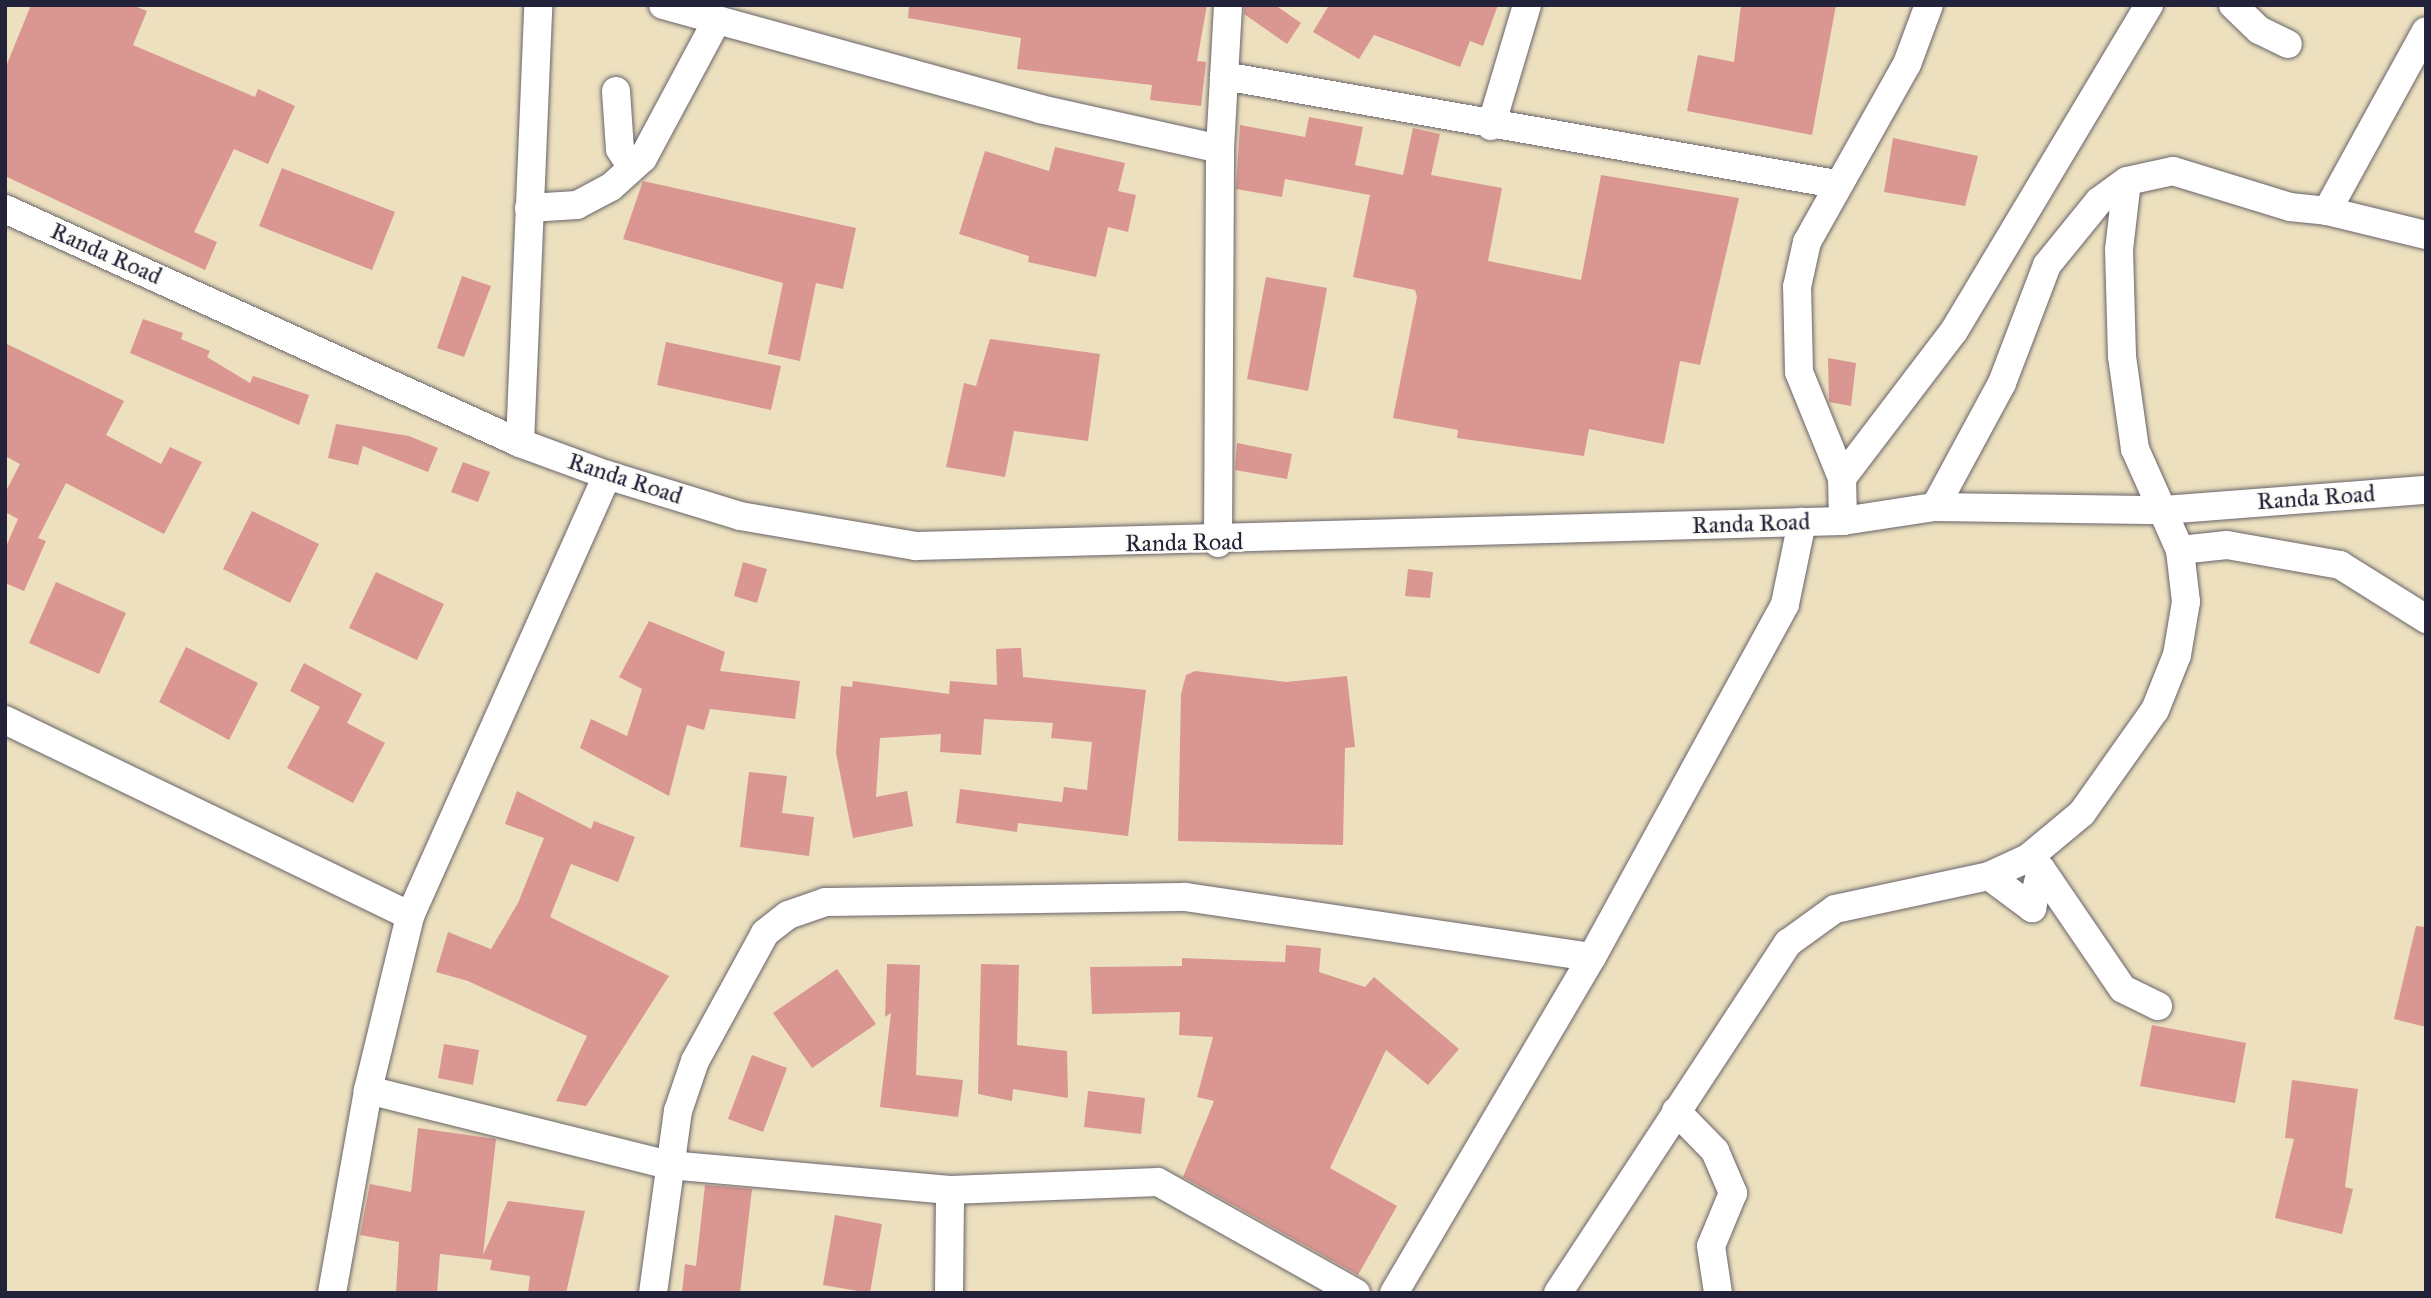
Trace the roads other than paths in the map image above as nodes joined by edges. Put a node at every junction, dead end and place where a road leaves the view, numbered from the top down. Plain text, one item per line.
1 (538, 5) edge
2 (663, 5) edge
3 (1228, 5) edge
4 (1527, 5) edge
5 (1929, 5) edge
6 (2149, 5) edge
7 (2233, 5) edge
8 (717, 20) junction
9 (2426, 31) edge
10 (2288, 44) dead end
11 (1224, 76) junction
12 (616, 91) dead end
13 (1491, 126) junction
14 (1220, 149) junction
15 (632, 168) junction
16 (2127, 181) junction
17 (1836, 184) junction
18 (5, 208) edge
19 (529, 208) junction
20 (2327, 211) junction
21 (2426, 235) edge
22 (520, 443) junction
23 (607, 475) junction
24 (1842, 478) junction
25 (2426, 490) edge
26 (1935, 506) junction
27 (2164, 510) junction
28 (1843, 521) junction
29 (1802, 522) junction
30 (1218, 543) junction
31 (2180, 550) junction
32 (2426, 619) edge
33 (5, 720) edge
34 (1989, 876) junction
35 (410, 916) junction
36 (1592, 957) junction
37 (2158, 1006) dead end
38 (368, 1090) junction
39 (1676, 1111) junction
40 (668, 1165) junction
41 (950, 1190) junction
42 (332, 1293) edge
43 (653, 1293) edge
44 (948, 1293) edge
45 (1356, 1293) edge
46 (1394, 1293) edge
47 (1558, 1293) edge
48 (1718, 1293) edge

1 - 19 street
2 - 8 street
3 - 11 street
4 - 13 street
5 - 17 street
6 - 24 street
7 - 10 street
8 - 14 street
8 - 15 street
9 - 20 street
11 - 13 street
11 - 14 street
12 - 15 street
13 - 17 street
14 - 30 street
15 - 19 street
16 - 20 street
16 - 26 street
16 - 27 street
17 - 24 street
18 - 22 street, Randa Road
19 - 22 street
20 - 21 street
22 - 23 street, Randa Road
23 - 30 street, Randa Road
23 - 35 street
24 - 28 street
25 - 27 street, Randa Road
26 - 27 street, Randa Road
26 - 28 street, Randa Road
27 - 31 street
28 - 29 street, Randa Road
29 - 30 street, Randa Road
29 - 36 street
31 - 32 street
31 - 34 street
33 - 35 street
34 - 37 street
34 - 39 street
35 - 38 street
36 - 40 street
36 - 46 street
38 - 40 street
38 - 42 street
39 - 47 street
39 - 48 street
40 - 41 street
40 - 43 street
41 - 44 street
41 - 45 street

